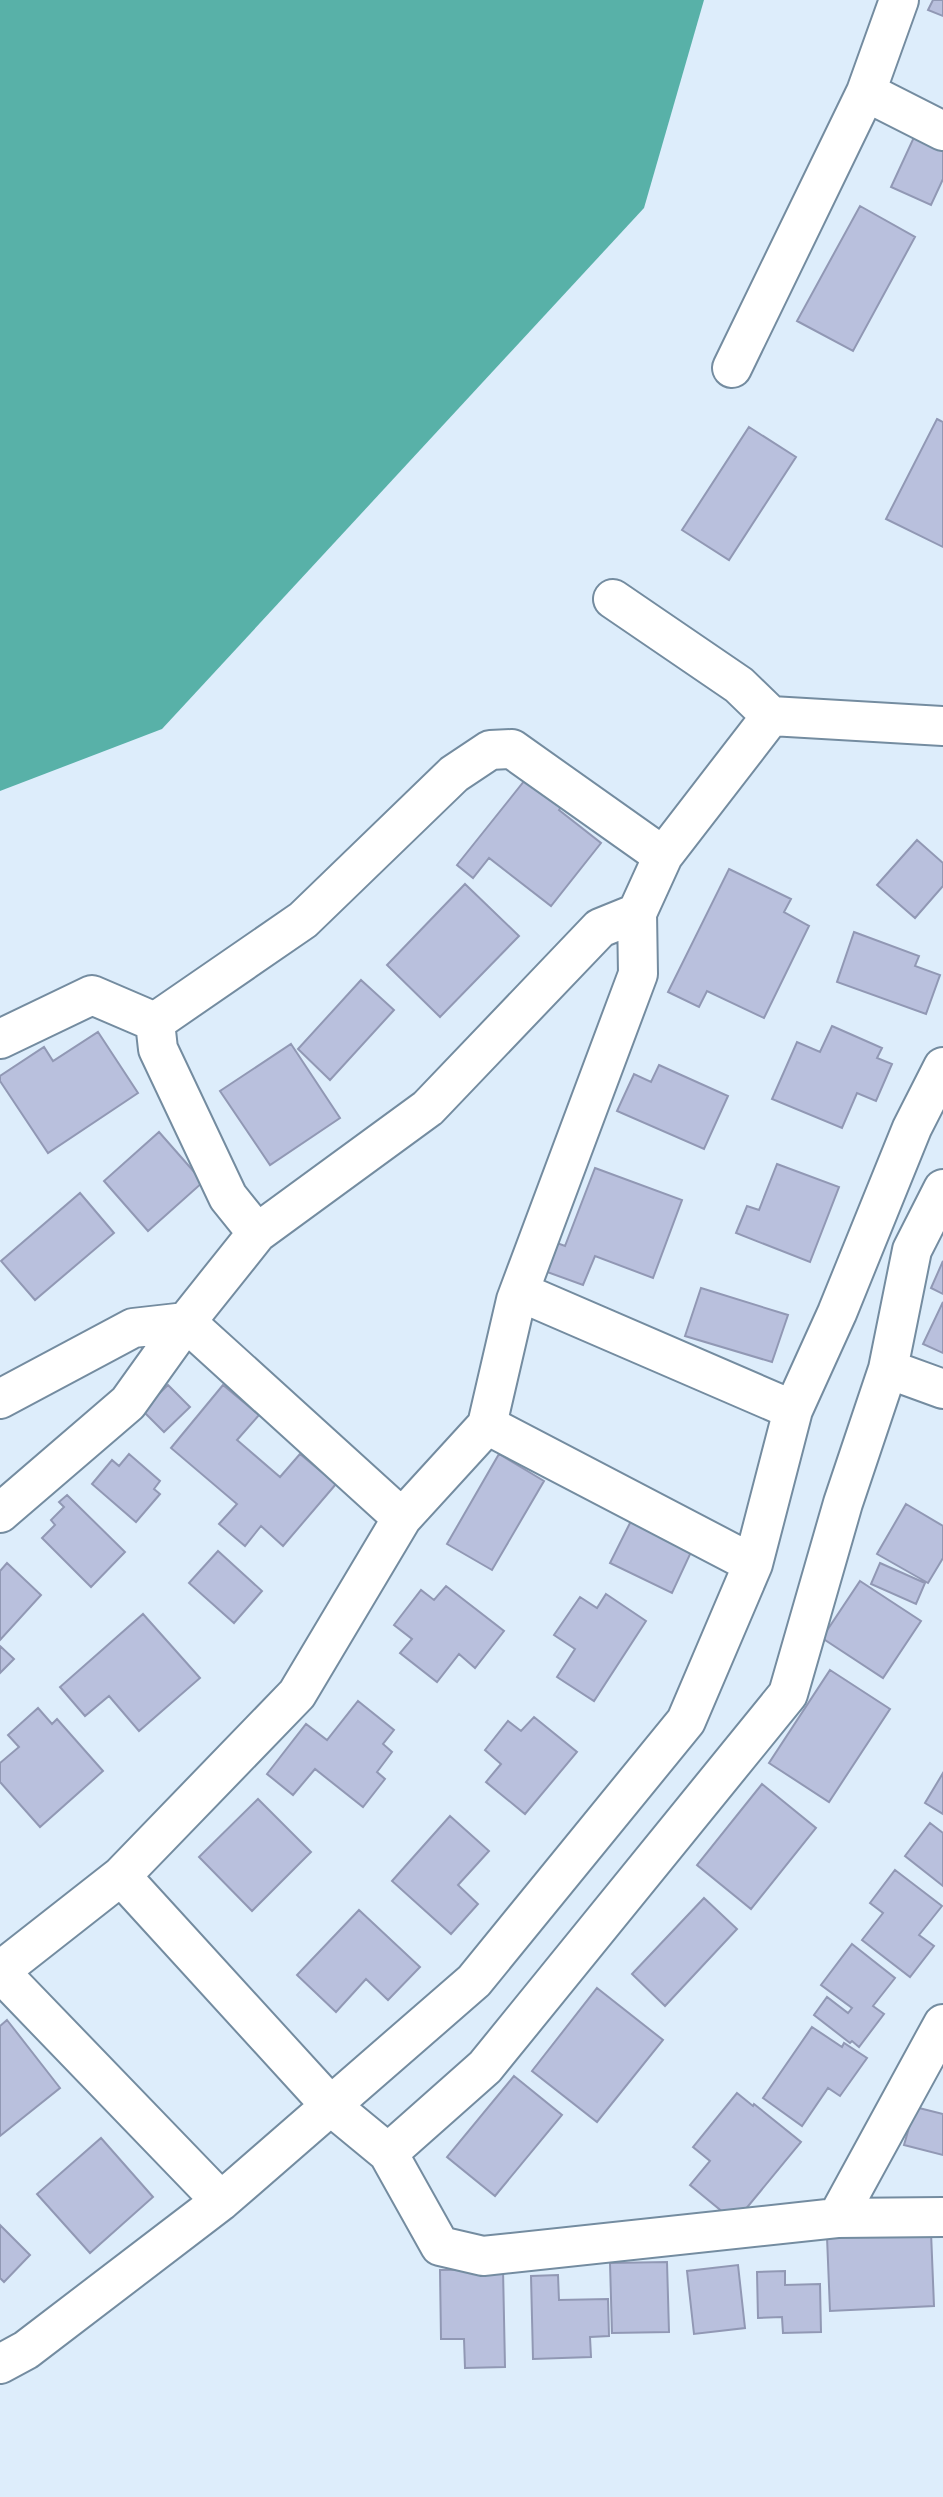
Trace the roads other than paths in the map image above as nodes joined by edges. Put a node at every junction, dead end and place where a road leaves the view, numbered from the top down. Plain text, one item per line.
1 (899, 0) edge
2 (866, 92) junction
3 (943, 131) edge
4 (732, 368) dead end
5 (613, 599) dead end
6 (771, 716) junction
7 (943, 726) edge
8 (663, 856) junction
9 (637, 913) junction
10 (155, 1022) junction
11 (0, 1039) edge
12 (943, 1067) edge
13 (943, 1189) edge
14 (257, 1233) junction
15 (520, 1292) junction
16 (186, 1322) junction
17 (888, 1369) junction
18 (943, 1389) edge
19 (0, 1399) edge
20 (793, 1410) junction
21 (486, 1425) junction
22 (0, 1513) edge
23 (402, 1518) junction
24 (753, 1564) junction
25 (121, 1876) junction
26 (0, 1971) edge
27 (943, 2024) edge
28 (331, 2106) junction
29 (388, 2153) junction
30 (221, 2201) junction
31 (943, 2217) edge
32 (837, 2218) junction
33 (0, 2364) edge

1 - 2 street
2 - 3 street
2 - 4 street
5 - 6 street
6 - 7 street
6 - 8 street
8 - 9 street
8 - 10 street
9 - 14 street
9 - 15 street
10 - 11 street
10 - 14 street
12 - 20 street
13 - 17 street
14 - 16 street
15 - 20 street
15 - 21 street
16 - 19 street
16 - 22 street
16 - 23 street
17 - 18 street
17 - 29 street
20 - 24 street
21 - 23 street
21 - 24 street
23 - 25 street
24 - 28 street
25 - 26 street
25 - 28 street
26 - 30 street
27 - 32 street
28 - 29 street
28 - 30 street
29 - 32 street
30 - 33 street
31 - 32 street

